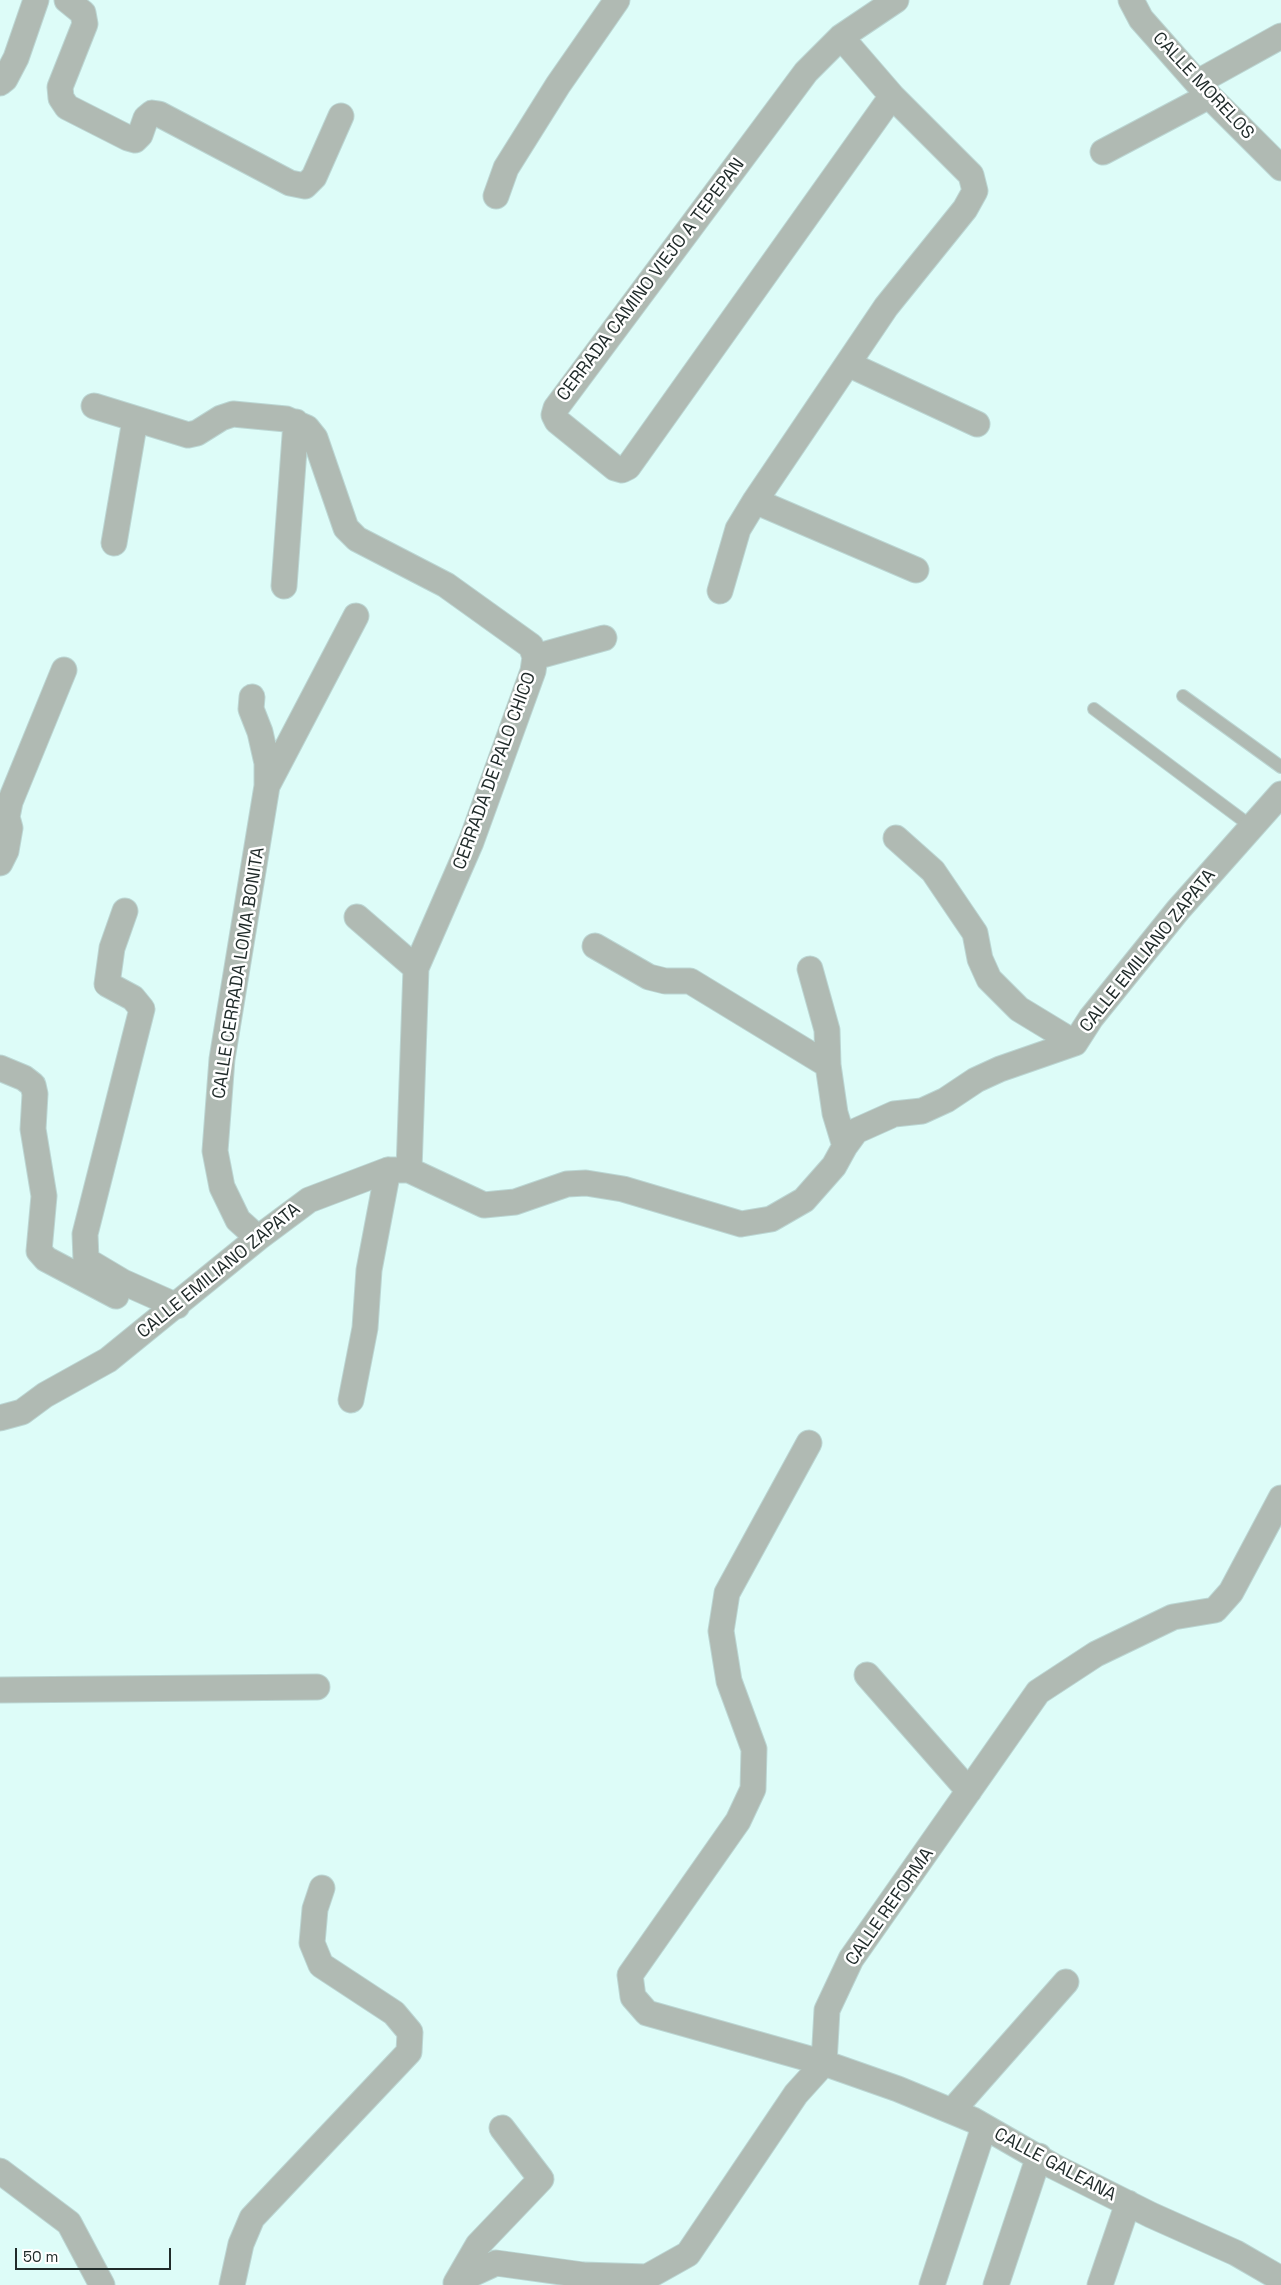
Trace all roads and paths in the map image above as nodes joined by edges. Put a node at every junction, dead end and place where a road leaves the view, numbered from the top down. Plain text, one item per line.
1 (36, 0) edge
2 (67, 0) edge
3 (618, 0) edge
4 (896, 0) edge
5 (1131, 0) edge
6 (1281, 36) edge
7 (842, 37) junction
8 (0, 83) edge
9 (1204, 89) junction
10 (892, 96) junction
11 (342, 116) dead end
12 (1103, 152) dead end
13 (1281, 168) edge
14 (496, 196) dead end
15 (848, 364) junction
16 (94, 406) dead end
17 (135, 420) junction
18 (296, 422) junction
19 (977, 424) dead end
20 (755, 501) junction
21 (114, 542) dead end
22 (916, 570) dead end
23 (284, 586) dead end
24 (720, 591) dead end
25 (356, 616) dead end
26 (604, 638) dead end
27 (535, 657) junction
28 (64, 670) dead end
29 (1183, 696) dead end
30 (252, 697) dead end
31 (1094, 708) dead end
32 (1281, 767) edge
33 (267, 786) junction
34 (1270, 812) edge
35 (896, 838) dead end
36 (0, 862) edge
37 (125, 911) dead end
38 (357, 917) dead end
39 (595, 946) dead end
40 (416, 968) junction
41 (810, 969) dead end
42 (1075, 1043) junction
43 (828, 1065) junction
44 (0, 1068) edge
45 (845, 1146) junction
46 (398, 1170) junction
47 (258, 1238) junction
48 (170, 1311) junction
49 (351, 1400) dead end
50 (0, 1418) edge
51 (809, 1443) dead end
52 (1281, 1498) edge
53 (867, 1675) dead end
54 (317, 1687) dead end
55 (0, 1690) edge
56 (969, 1791) junction
57 (322, 1888) dead end
58 (1066, 1982) dead end
59 (824, 2063) junction
60 (952, 2111) junction
61 (984, 2127) junction
62 (502, 2128) dead end
63 (1039, 2156) junction
64 (0, 2171) edge
65 (1128, 2203) junction
66 (1281, 2278) edge
67 (457, 2282) edge
68 (102, 2285) edge
69 (232, 2285) edge
70 (932, 2285) edge
71 (996, 2285) edge
72 (1100, 2285) edge

1 - 8 street
2 - 11 street
3 - 14 street
4 - 7 street
5 - 9 street, CALLE MORELOS
6 - 9 street
7 - 10 street
7 - 10 street, CERRADA CAMINO VIEJO A TEPEPAN
9 - 12 street
9 - 13 street, CALLE MORELOS
10 - 15 street
15 - 19 street
15 - 20 street
16 - 17 street
17 - 18 street
17 - 21 street
18 - 23 street
18 - 27 street, CERRADA DE PALO CHICO
20 - 22 street
20 - 24 street
25 - 33 street
26 - 27 street
27 - 40 street, CERRADA DE PALO CHICO
28 - 36 street
29 - 32 lane
30 - 33 street, CALLE CERRADA LOMA BONITA
31 - 34 lane
33 - 47 street, CALLE CERRADA LOMA BONITA
34 - 42 street, CALLE EMILIANO ZAPATA
35 - 42 street
37 - 48 street
38 - 40 street
39 - 43 street
40 - 46 street, CERRADA DE PALO CHICO
41 - 43 street
42 - 45 street, CALLE EMILIANO ZAPATA
43 - 45 street
44 - 48 street
45 - 46 street, CALLE EMILIANO ZAPATA
46 - 47 street, CALLE EMILIANO ZAPATA
46 - 49 street, CERRADA DE PALO CHICO
47 - 48 street, CALLE EMILIANO ZAPATA
48 - 50 street, CALLE EMILIANO ZAPATA
51 - 59 street, CALLE GALEANA
52 - 56 street, CALLE REFORMA
53 - 56 street
54 - 55 street
56 - 59 street, CALLE REFORMA
57 - 69 street
58 - 60 street
59 - 60 street, CALLE GALEANA
59 - 67 street
60 - 61 street, CALLE GALEANA
61 - 63 street, CALLE GALEANA
61 - 70 street
62 - 67 street
63 - 65 street, CALLE GALEANA
63 - 71 street
64 - 68 street
65 - 66 street, CALLE GALEANA
65 - 72 street

